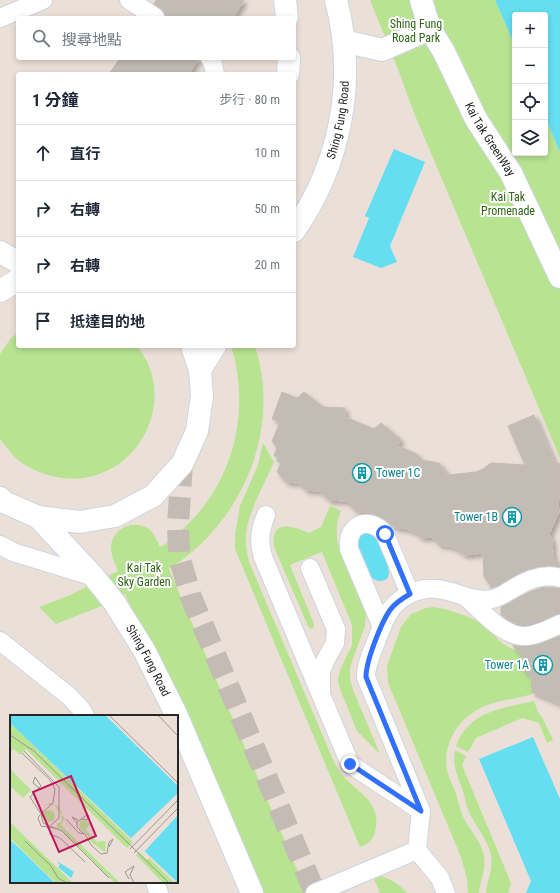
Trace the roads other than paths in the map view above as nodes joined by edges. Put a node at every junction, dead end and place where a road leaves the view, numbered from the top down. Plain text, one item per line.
1 (43, 0) edge
2 (129, 0) edge
3 (285, 0) edge
4 (336, 0) edge
5 (421, 0) edge
6 (153, 16) edge
7 (287, 16) edge
8 (0, 18) edge
9 (430, 29) junction
10 (344, 41) junction
11 (211, 60) edge
12 (289, 60) edge
13 (215, 72) edge
14 (288, 72) edge
15 (296, 228) edge
16 (0, 252) edge
17 (16, 261) edge
18 (560, 277) edge
19 (16, 281) edge
20 (0, 291) edge
21 (193, 348) edge
22 (214, 348) edge
23 (200, 370) junction
24 (0, 498) edge
25 (266, 514) dead end
26 (38, 517) junction
27 (0, 545) edge
28 (310, 568) dead end
29 (94, 577) junction
30 (560, 578) edge
31 (410, 594) junction
32 (467, 598) junction
33 (560, 624) edge
34 (382, 627) junction
35 (0, 641) edge
36 (321, 697) junction
37 (84, 715) edge
38 (176, 715) edge
39 (178, 720) edge
40 (421, 811) junction
41 (417, 850) junction
42 (155, 883) edge
43 (315, 892) edge
44 (159, 893) edge
45 (252, 893) edge
46 (446, 893) edge

1 - 8 lane
2 - 6 lane
3 - 7 main road
4 - 10 main road, Shing Fung Road
5 - 9 main road, Kai Tak GreenWay
9 - 10 main road
9 - 18 main road, Kai Tak GreenWay
10 - 15 main road, Shing Fung Road
11 - 13 lane
12 - 14 main road
16 - 17 main road
19 - 20 main road
21 - 23 main road, Shing Fung Road
22 - 23 main road
23 - 26 main road, Shing Fung Road
24 - 26 main road, Shing Fung Road
25 - 36 lane
26 - 29 main road, Shing Fung Road
27 - 29 lane
28 - 36 lane
29 - 38 main road, Shing Fung Road
30 - 32 lane
31 - 32 lane
31 - 34 lane
31 - 34 lane
32 - 33 lane
34 - 40 lane
35 - 37 lane
36 - 40 lane
39 - 45 main road, Shing Fung Road
40 - 41 lane
41 - 43 lane
41 - 46 lane
42 - 44 lane

